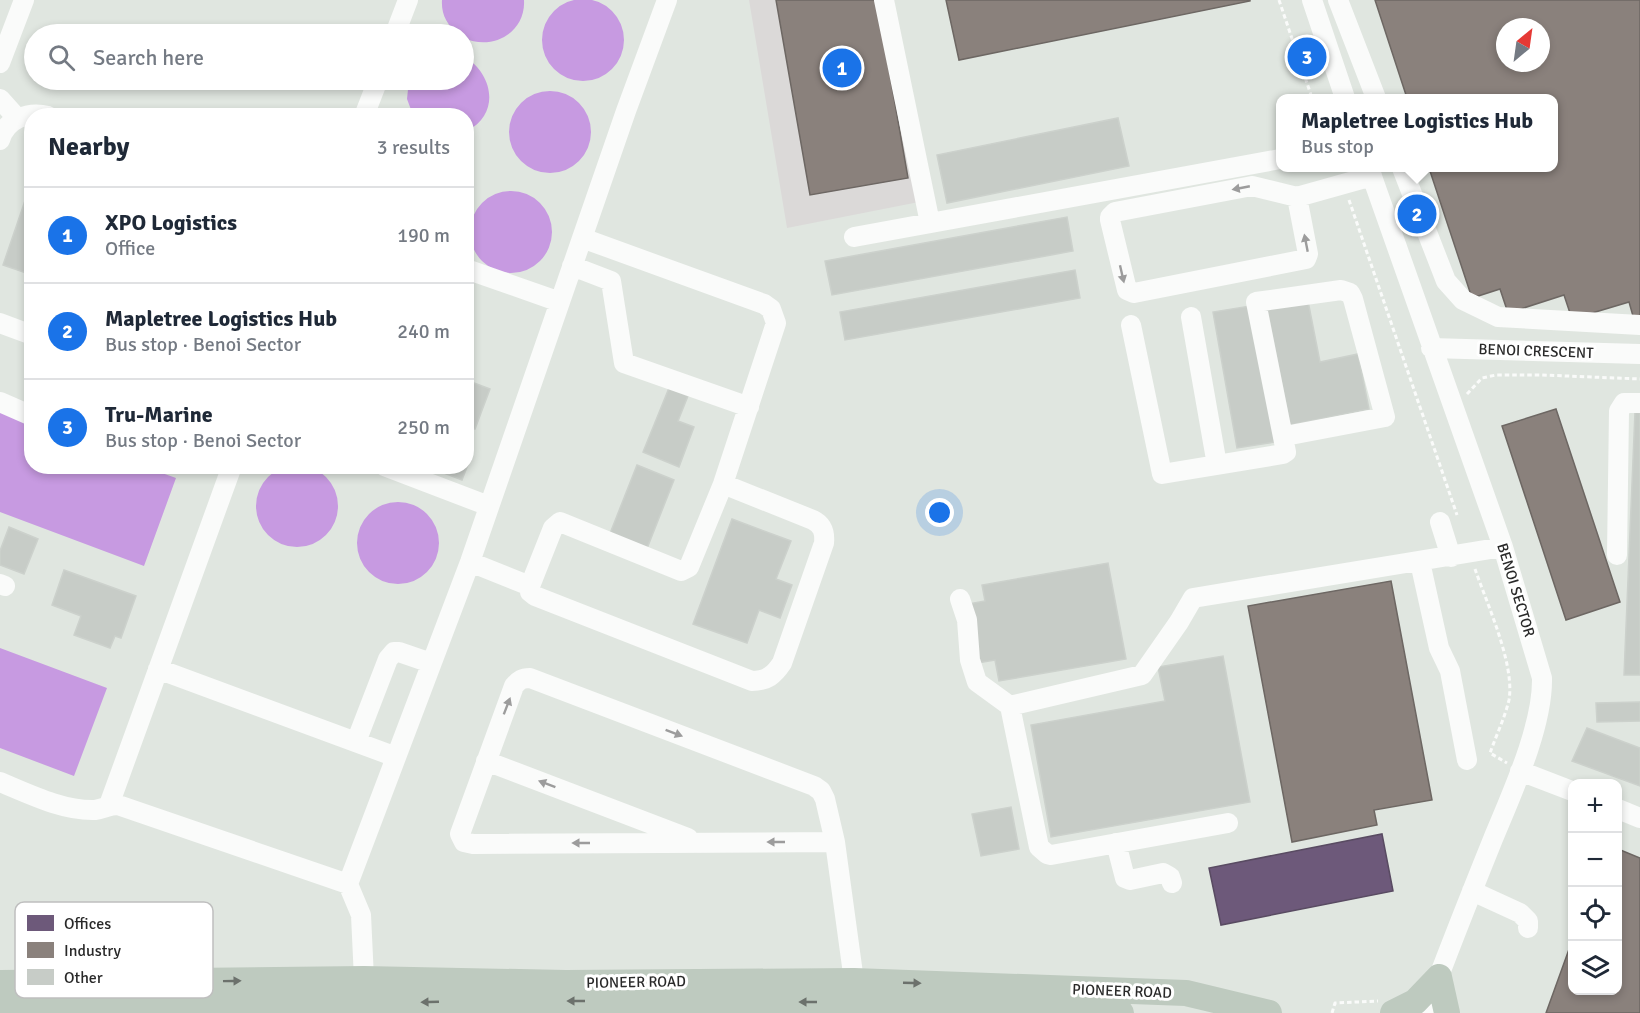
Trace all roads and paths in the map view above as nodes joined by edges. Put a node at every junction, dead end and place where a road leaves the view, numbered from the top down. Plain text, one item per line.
1 (24, 0) edge
2 (408, 0) edge
3 (668, 0) edge
4 (884, 0) edge
5 (1279, 0) edge
6 (1312, 0) edge
7 (1338, 0) edge
8 (399, 24) edge
9 (0, 63) edge
10 (374, 90) edge
11 (1310, 94) edge
12 (1343, 94) edge
13 (1374, 94) edge
14 (0, 99) edge
15 (367, 108) edge
16 (24, 116) edge
17 (17, 118) junction
18 (0, 140) edge
19 (1276, 160) edge
20 (1371, 172) edge
21 (1404, 172) edge
22 (1344, 184) junction
23 (1297, 197) junction
24 (930, 223) junction
25 (854, 237) dead end
26 (582, 238) junction
27 (572, 266) junction
28 (474, 272) edge
29 (560, 302) junction
30 (1191, 317) dead end
31 (0, 323) edge
32 (1131, 325) dead end
33 (1640, 325) edge
34 (24, 332) edge
35 (1431, 348) junction
36 (1640, 354) edge
37 (1640, 380) edge
38 (1450, 400) junction
39 (0, 402) edge
40 (1640, 403) edge
41 (749, 406) junction
42 (24, 412) edge
43 (1285, 436) junction
44 (1217, 465) junction
45 (229, 474) edge
46 (405, 474) edge
47 (723, 484) junction
48 (489, 506) junction
49 (1450, 521) joint
50 (1503, 547) junction
51 (1461, 555) junction
52 (1617, 555) dead end
53 (470, 562) junction
54 (1420, 562) junction
55 (530, 586) junction
56 (960, 599) dead end
57 (432, 663) junction
58 (158, 669) junction
59 (1010, 706) junction
60 (356, 742) junction
61 (396, 757) junction
62 (1467, 760) dead end
63 (486, 761) junction
64 (1520, 771) junction
65 (0, 782) edge
66 (1568, 789) edge
67 (109, 805) junction
68 (1622, 811) edge
69 (1640, 818) edge
70 (1228, 823) dead end
71 (835, 842) junction
72 (699, 843) junction
73 (1116, 843) junction
74 (1172, 883) dead end
75 (348, 884) junction
76 (1472, 891) junction
77 (1528, 928) dead end
78 (1438, 977) junction
79 (364, 979) junction
80 (213, 989) edge
81 (860, 992) junction
82 (90, 998) edge
83 (488, 998) edge
84 (10, 999) edge
85 (47, 1001) edge
86 (1388, 1006) edge
87 (362, 1009) edge
88 (1121, 1013) edge
89 (1269, 1013) edge
90 (1332, 1013) edge
91 (1425, 1013) edge
92 (1446, 1013) edge

1 - 9 street
2 - 8 street
3 - 26 street
4 - 24 street
5 - 11 path
6 - 12 street
7 - 13 street
10 - 15 street
14 - 17 street
16 - 17 street
17 - 18 street
19 - 24 street
20 - 22 street
20 - 35 street, BENOI SECTOR
21 - 33 street
22 - 23 street
22 - 49 path
23 -> 23 street
24 - 25 street
26 - 27 street
26 - 41 street
27 - 29 street
27 - 41 street
28 - 29 street
29 - 48 street
30 - 44 street
31 - 34 street
32 - 44 street
35 - 36 street, BENOI CRESCENT
35 - 38 street, BENOI SECTOR
37 - 38 path
38 - 50 street, BENOI SECTOR
39 - 42 street
40 - 52 street
41 - 47 street
43 - 43 street
43 - 44 street
45 - 58 street
46 - 48 street
47 - 55 street
47 - 55 street
48 - 53 street
49 - 51 street
50 - 51 street
50 - 64 street, BENOI SECTOR
51 - 54 street
51 - 64 path
53 - 55 street
53 - 57 street
54 - 59 street
54 - 62 street
56 - 59 street
57 - 60 street
57 - 61 street
58 - 60 street
58 - 67 street
59 - 73 street
60 - 61 street
61 - 75 street
63 -> 71 street
72 -> 63 street
72 -> 63 street
64 - 66 street
64 - 76 street, BENOI SECTOR
65 - 67 street
67 - 75 street
68 - 69 street
70 - 73 street
71 -> 72 street
71 - 81 street
73 - 74 street
75 - 79 street
76 - 77 street
76 - 78 street, BENOI SECTOR
78 - 86 main road
78 - 91 street, BENOI SECTOR
78 - 92 main road
80 -> 79 main road, PIONEER ROAD
79 - 83 main road, PIONEER ROAD
79 - 87 street
81 - 83 main road, PIONEER ROAD
81 - 88 main road, PIONEER ROAD
81 -> 89 main road, PIONEER ROAD
85 -> 82 main road, PIONEER ROAD
83 -> 87 main road, PIONEER ROAD
84 - 85 main road, PIONEER ROAD
85 - 87 main road, PIONEER ROAD
86 - 90 path

